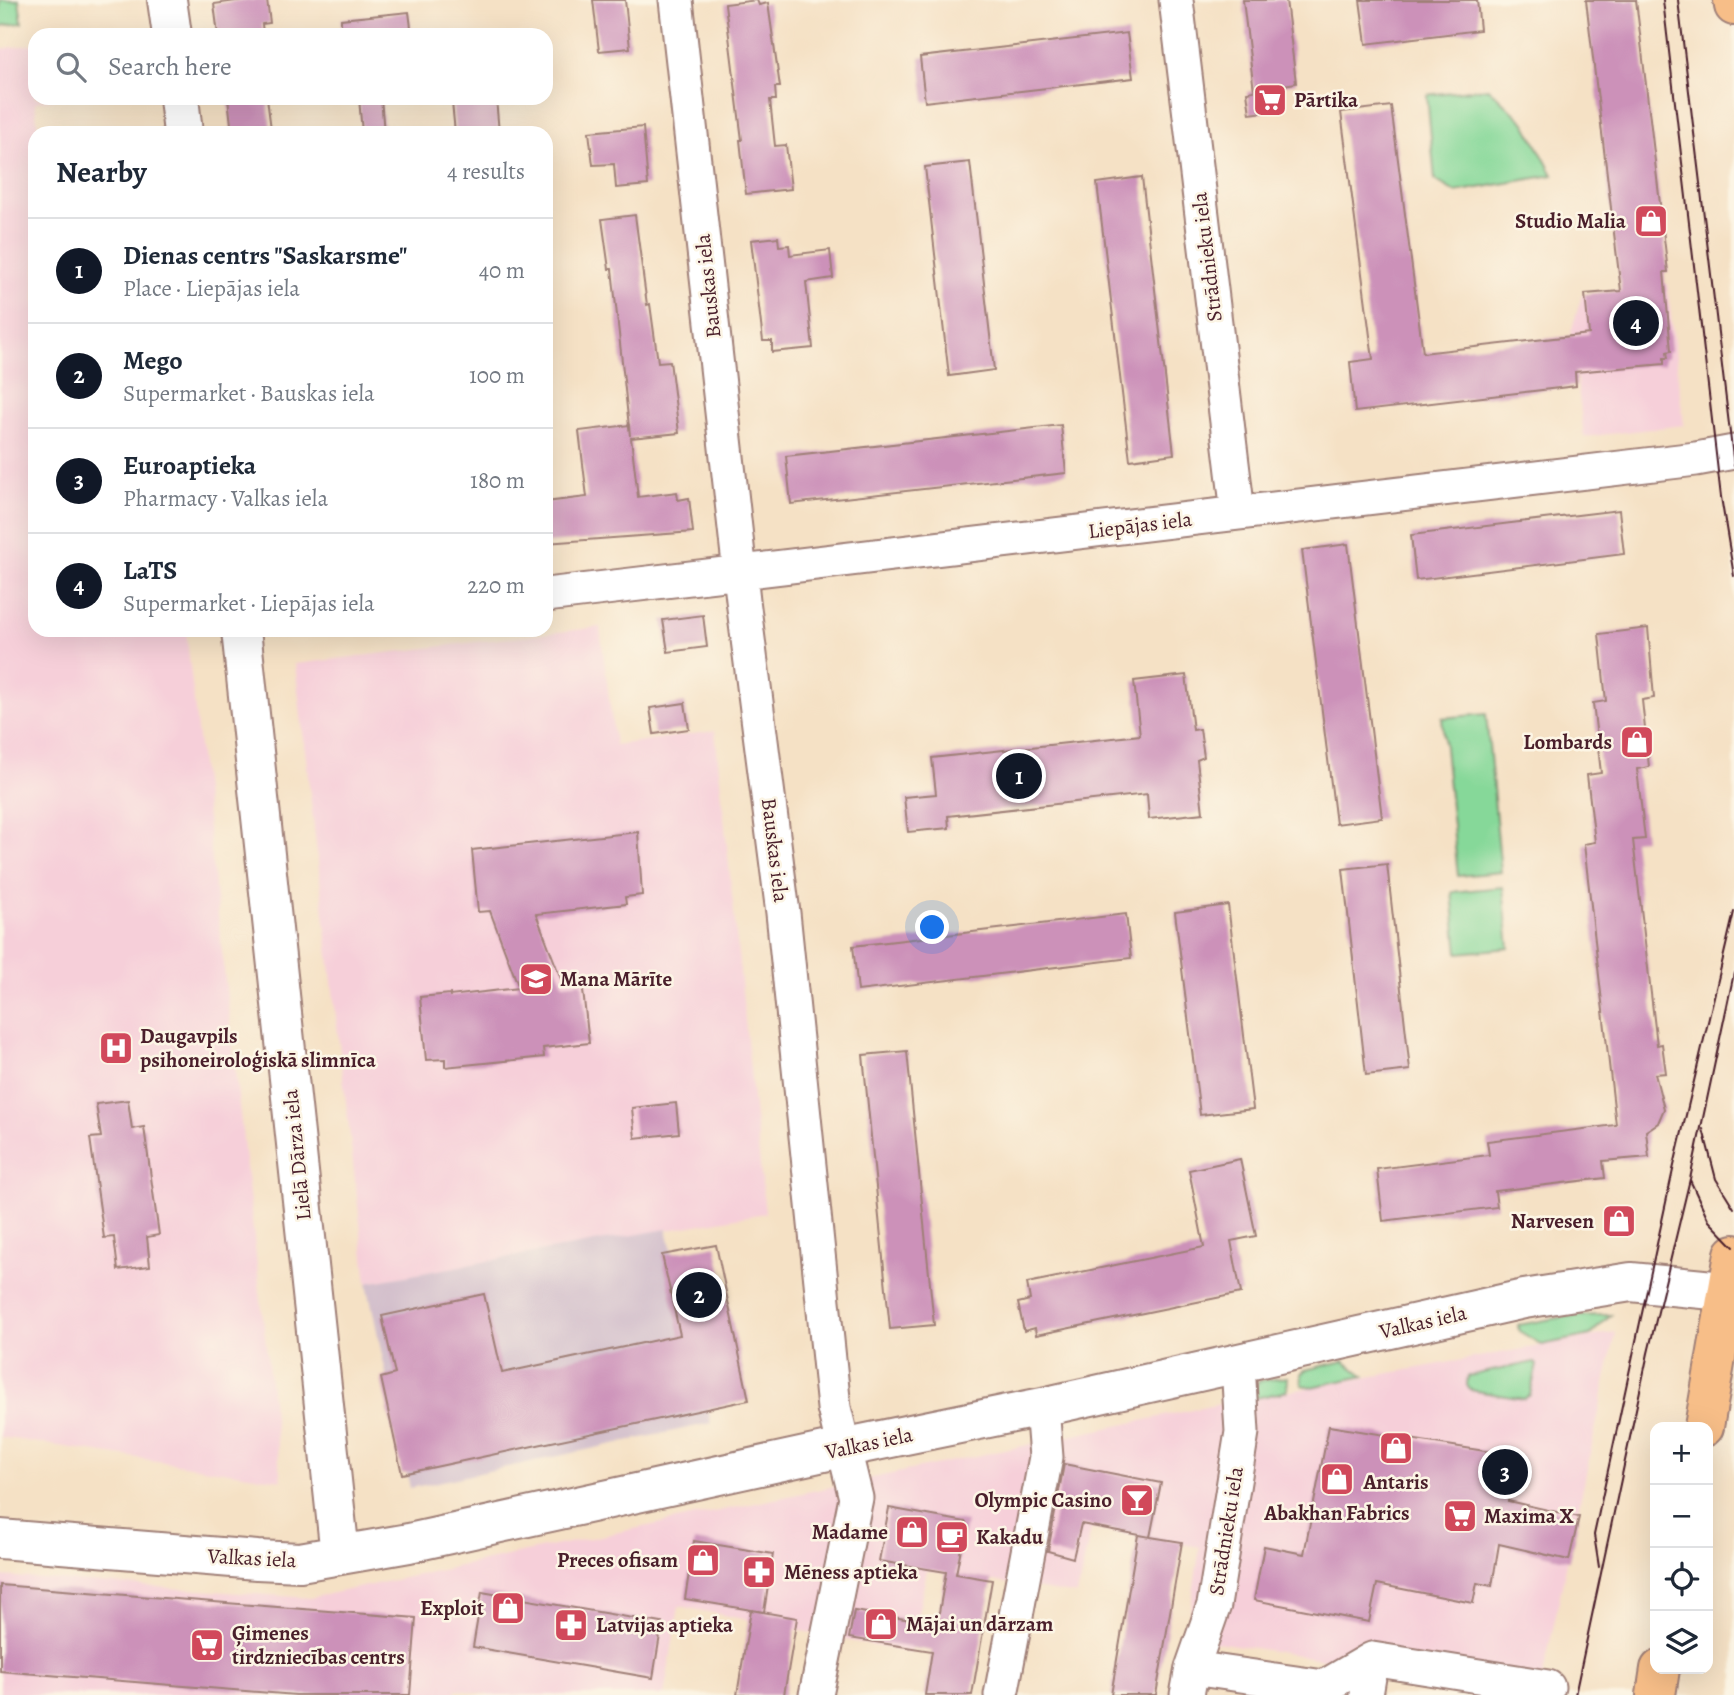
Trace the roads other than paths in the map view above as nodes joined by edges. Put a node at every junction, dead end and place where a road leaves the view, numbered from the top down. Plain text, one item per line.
1 (167, 0) edge
2 (676, 0) edge
3 (1176, 0) edge
4 (1733, 0) edge
5 (1734, 6) edge
6 (171, 28) edge
7 (180, 105) edge
8 (182, 126) edge
9 (1734, 452) edge
10 (1238, 513) junction
11 (741, 572) junction
12 (553, 594) edge
13 (246, 637) edge
14 (1734, 1254) edge
15 (1730, 1291) edge
16 (1238, 1364) junction
17 (1042, 1407) junction
18 (1705, 1422) edge
19 (842, 1448) junction
20 (0, 1539) edge
21 (340, 1555) junction
22 (1372, 1659) junction
23 (1659, 1674) edge
24 (1189, 1682) edge
25 (1548, 1688) dead end
26 (816, 1695) edge
27 (1001, 1695) edge
28 (1366, 1695) edge
29 (1656, 1695) edge

1 - 6 street
2 - 11 street, Bauskas iela
3 - 10 street, Strādnieku iela
4 - 5 main road
7 - 8 street
9 - 10 street, Liepājas iela
10 - 11 street, Liepājas iela
11 - 12 street, Liepājas iela
11 - 19 street, Bauskas iela
13 - 21 street, Lielā Dārza iela
14 - 15 main road
15 - 16 street, Valkas iela
15 - 18 main road
16 - 17 street, Valkas iela
16 - 24 street, Strādnieku iela
17 - 19 street, Valkas iela
17 - 27 street
19 - 21 street, Valkas iela
19 - 26 street, Bauskas iela
20 - 21 street, Valkas iela
22 - 24 street
22 - 25 street
22 - 28 street
23 - 29 main road

